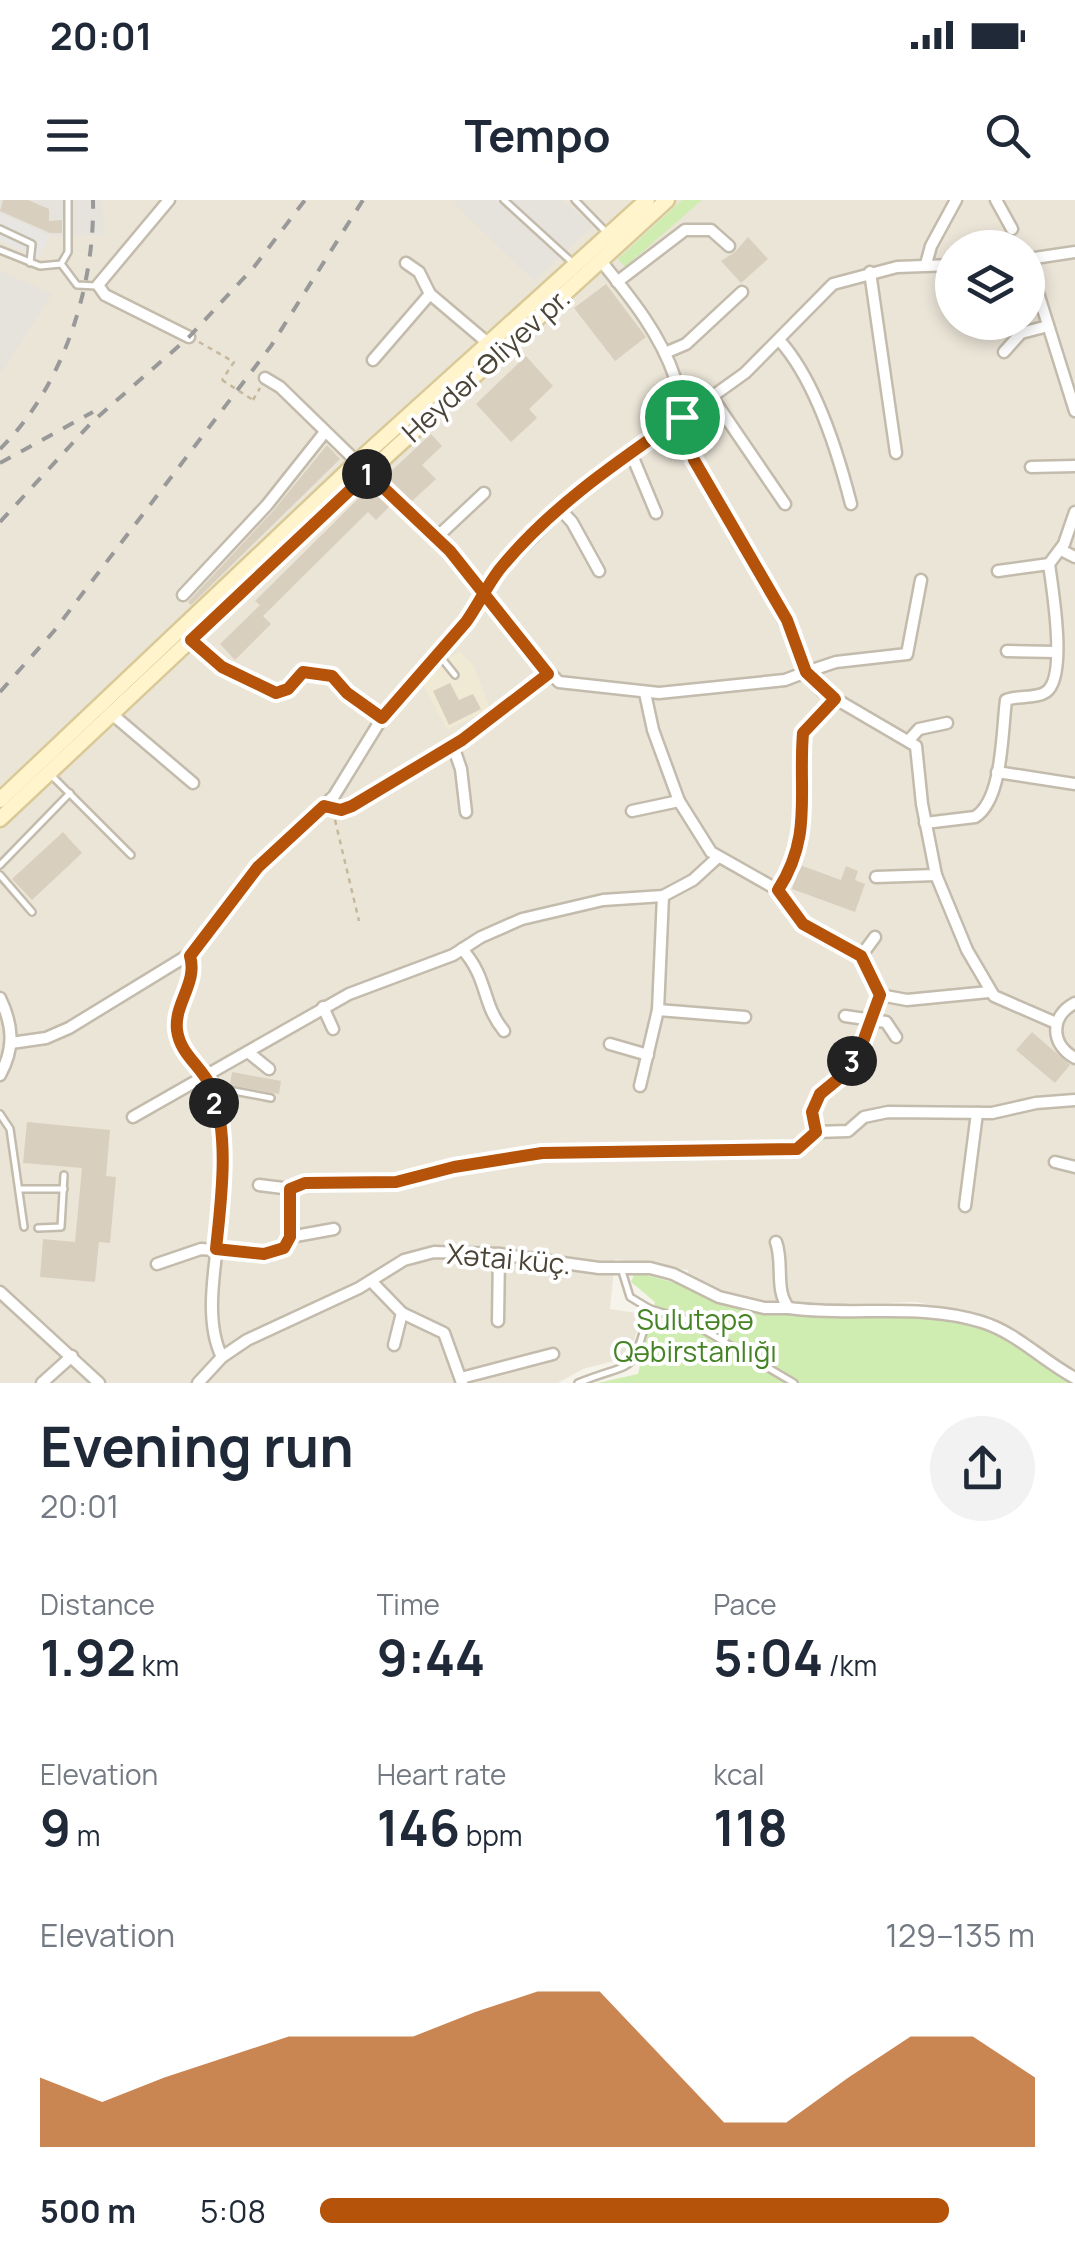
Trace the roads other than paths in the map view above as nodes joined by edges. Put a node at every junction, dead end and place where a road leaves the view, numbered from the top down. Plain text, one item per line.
1 (68, 200) edge
2 (169, 200) edge
3 (504, 200) edge
4 (576, 200) edge
5 (647, 200) edge
6 (667, 200) edge
7 (956, 200) edge
8 (996, 200) edge
9 (0, 228) edge
10 (1012, 229) dead end
11 (608, 234) junction
12 (728, 246) dead end
13 (0, 250) edge
14 (1075, 252) edge
15 (596, 256) junction
16 (1045, 257) edge
17 (30, 263) junction
18 (406, 263) dead end
19 (62, 264) junction
20 (926, 264) junction
21 (575, 265) junction
22 (935, 265) edge
23 (870, 272) junction
24 (617, 282) junction
25 (98, 285) junction
26 (742, 292) dead end
27 (430, 294) junction
28 (1045, 316) edge
29 (1048, 326) junction
30 (189, 337) road end
31 (780, 341) junction
32 (488, 344) junction
33 (1004, 352) dead end
34 (665, 353) junction
35 (373, 360) dead end
36 (265, 378) road end
37 (712, 397) junction
38 (1075, 409) edge
39 (682, 417) junction
40 (326, 432) junction
41 (631, 453) junction
42 (896, 453) dead end
43 (1075, 466) edge
44 (362, 468) junction
45 (1030, 468) dead end
46 (484, 493) dead end
47 (784, 504) dead end
48 (852, 504) dead end
49 (560, 509) junction
50 (1075, 512) edge
51 (656, 513) dead end
52 (436, 537) junction
53 (1061, 550) junction
54 (1075, 557) edge
55 (1048, 564) junction
56 (599, 571) dead end
57 (998, 571) dead end
58 (921, 580) dead end
59 (485, 592) junction
60 (183, 595) dead end
61 (191, 640) junction
62 (1008, 651) dead end
63 (438, 652) junction
64 (1056, 652) junction
65 (806, 672) junction
66 (324, 674) road end
67 (548, 674) junction
68 (455, 676) dead end
69 (644, 693) junction
70 (352, 697) road end
71 (835, 699) junction
72 (113, 715) junction
73 (382, 718) junction
74 (947, 723) dead end
75 (910, 739) junction
76 (453, 746) junction
77 (997, 772) junction
78 (50, 774) junction
79 (193, 783) dead end
80 (1075, 784) edge
81 (70, 793) junction
82 (0, 800) edge
83 (680, 801) junction
84 (329, 808) junction
85 (632, 810) dead end
86 (466, 812) dead end
87 (0, 819) edge
88 (924, 822) junction
89 (131, 855) dead end
90 (717, 858) junction
91 (0, 866) edge
92 (0, 874) edge
93 (936, 874) junction
94 (876, 877) dead end
95 (778, 890) junction
96 (662, 896) junction
97 (32, 912) dead end
98 (875, 937) dead end
99 (462, 949) junction
100 (190, 956) junction
101 (861, 956) junction
102 (989, 992) junction
103 (880, 995) junction
104 (0, 998) edge
105 (1075, 1002) edge
106 (324, 1007) junction
107 (658, 1010) junction
108 (845, 1016) dead end
109 (745, 1017) dead end
110 (872, 1020) junction
111 (1056, 1023) junction
112 (334, 1030) dead end
113 (504, 1031) dead end
114 (896, 1038) dead end
115 (12, 1043) junction
116 (610, 1044) dead end
117 (248, 1052) junction
118 (648, 1055) junction
119 (1075, 1058) edge
120 (269, 1069) dead end
121 (0, 1075) edge
122 (843, 1075) road end
123 (204, 1077) junction
124 (640, 1086) dead end
125 (213, 1092) junction
126 (271, 1098) dead end
127 (1075, 1100) edge
128 (977, 1113) junction
129 (0, 1114) edge
130 (133, 1118) dead end
131 (1055, 1162) dead end
132 (1075, 1168) edge
133 (64, 1175) dead end
134 (259, 1186) dead end
135 (19, 1189) junction
136 (64, 1189) junction
137 (290, 1189) junction
138 (965, 1206) dead end
139 (24, 1228) dead end
140 (38, 1228) dead end
141 (334, 1229) dead end
142 (290, 1237) junction
143 (776, 1242) dead end
144 (216, 1249) junction
145 (499, 1254) junction
146 (157, 1264) dead end
147 (621, 1268) junction
148 (371, 1281) junction
149 (2, 1296) edge
150 (790, 1308) junction
151 (650, 1309) junction
152 (402, 1313) junction
153 (498, 1321) dead end
154 (394, 1344) dead end
155 (553, 1354) dead end
156 (72, 1356) junction
157 (222, 1357) junction
158 (1075, 1378) edge
159 (461, 1381) edge
160 (42, 1383) edge
161 (99, 1383) edge
162 (198, 1383) edge
163 (578, 1383) edge
164 (794, 1383) edge

1 - 19 lane
2 - 25 street
3 - 21 lane
4 - 11 lane
5 - 11 main road, Heydər Əliyev pr.
6 - 15 main road, Heydər Əliyev pr.
7 - 20 street
8 - 10 street
9 - 17 lane
11 - 15 main road, Heydər Əliyev pr.
12 - 24 street
13 - 17 lane
14 - 16 street
15 - 21 main road, Heydər Əliyev pr.
15 - 24 street
15 - 44 main road, Heydər Əliyev pr.
17 - 19 lane
18 - 27 street
19 - 25 lane
20 - 22 street
20 - 23 street
21 - 32 main road, Heydər Əliyev pr.
23 - 31 street
23 - 42 street
24 - 34 street
25 - 30 street
26 - 34 street
27 - 32 street
27 - 35 street
28 - 29 street
29 - 33 street
29 - 38 street
31 - 37 street
31 - 48 street
32 - 44 main road, Heydər Əliyev pr.
34 - 39 street
36 - 40 street
37 - 39 street
37 - 47 street
39 - 41 street
39 - 65 street
40 - 44 street
40 - 60 street
41 - 49 street
41 - 51 street
43 - 45 street
44 - 52 street
44 - 61 main road, Heydər Əliyev pr.
44 - 82 main road, Heydər Əliyev pr.
46 - 52 street
49 - 56 street
49 - 59 street
50 - 53 street
52 - 59 street
53 - 54 street
53 - 55 street
55 - 57 street
55 - 64 street
58 - 65 street
59 - 63 street
59 - 67 street
61 - 66 street
61 - 72 main road, Heydər Əliyev pr.
62 - 64 street
63 - 68 lane
63 - 73 street
64 - 77 street
65 - 69 street
65 - 71 street
67 - 69 street
67 - 76 street
69 - 83 street
70 - 73 street
71 - 75 street
71 - 95 street
72 - 78 main road, Heydər Əliyev pr.
72 - 79 street
73 - 84 street
74 - 75 street
75 - 88 street
76 - 84 street
76 - 86 street
77 - 80 street
77 - 88 street
78 - 81 lane
78 - 87 main road, Heydər Əliyev pr.
81 - 89 lane
81 - 91 lane
83 - 85 street
83 - 90 street
84 - 100 street
88 - 93 street
90 - 95 street
90 - 96 street
92 - 97 lane
93 - 94 street
93 - 102 street
95 - 101 street
96 - 99 street
96 - 107 street
98 - 101 street
99 - 106 street
99 - 113 street
100 - 115 street
100 - 123 street
101 - 103 street
102 - 103 street
102 - 111 street
103 - 110 street
104 - 115 street
105 - 111 street
106 - 112 street
106 - 117 street
107 - 109 street
107 - 118 street
108 - 110 street
110 - 114 street
110 - 122 street
111 - 119 street
115 - 121 street
116 - 118 street
117 - 120 street
117 - 123 street
118 - 124 street
123 - 125 street
123 - 130 street
125 - 126 lane
125 - 144 street
127 - 128 street
128 - 137 street
128 - 138 street
129 - 135 lane
131 - 132 street
133 - 136 lane
134 - 137 street
135 - 136 lane
135 - 139 lane
136 - 140 lane
137 - 142 street
141 - 142 street
142 - 144 street
143 - 150 street
144 - 146 street
144 - 157 street
145 - 147 street, Xətai küç.
145 - 148 street, Xətai küç.
145 - 153 street
147 - 150 street, Xətai küç.
147 - 151 lane
148 - 152 street
148 - 157 street, Xətai küç.
149 - 156 street
150 - 158 street, Xətai küç.
151 - 163 lane
151 - 164 lane
152 - 154 street
152 - 159 street
155 - 159 street
156 - 160 street
156 - 161 street
157 - 162 street, Xətai küç.

